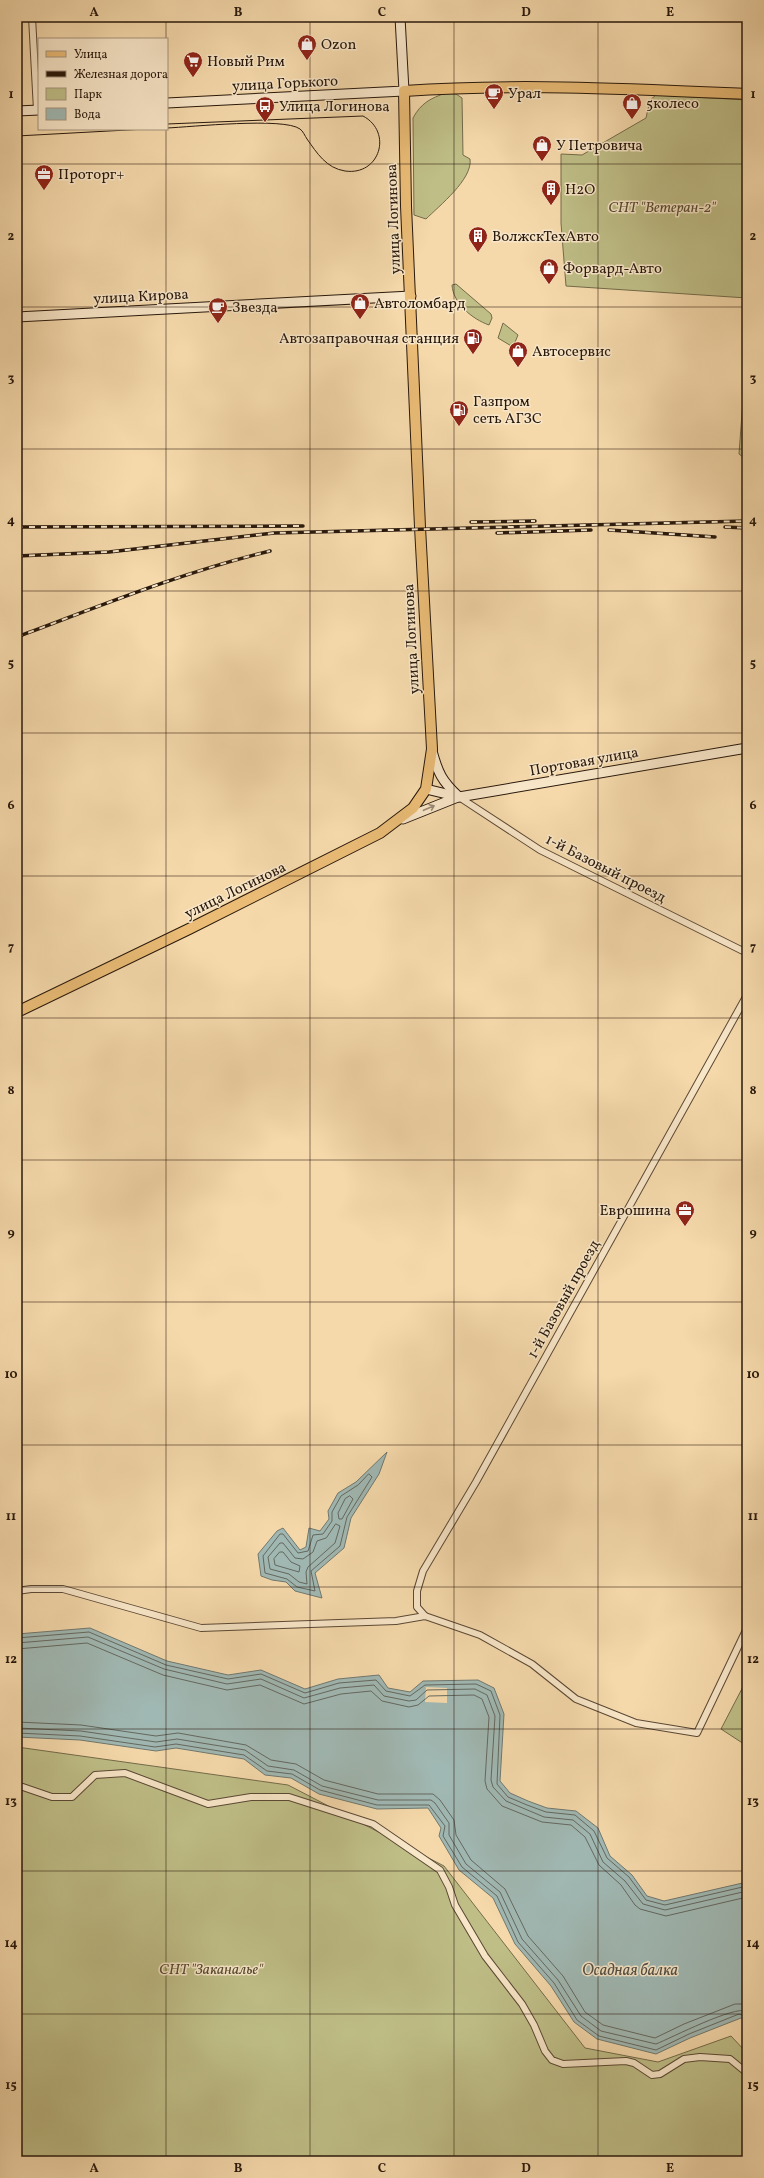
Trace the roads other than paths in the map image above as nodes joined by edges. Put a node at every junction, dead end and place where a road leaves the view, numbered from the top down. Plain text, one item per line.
1 (32, 17) edge
2 (400, 17) edge
3 (404, 91) junction
4 (747, 94) edge
5 (168, 103) edge
6 (38, 110) edge
7 (17, 111) edge
8 (411, 296) junction
9 (17, 317) edge
10 (747, 748) edge
11 (432, 749) junction
12 (426, 789) junction
13 (459, 797) junction
14 (399, 820) junction
15 (747, 953) edge
16 (747, 995) edge
17 (17, 1012) edge
18 (17, 1591) edge
19 (425, 1616) junction
20 (747, 1628) edge
21 (17, 1785) edge
22 (747, 2073) edge

1 - 6 street
2 - 3 street, улица Логинова
3 - 4 main road
3 - 5 street, улица Горького
3 - 8 main road, улица Логинова
6 - 7 street
8 - 9 street, улица Кирова
8 - 11 main road, улица Логинова
10 - 13 street, Портовая улица
11 - 12 main road, улица Логинова
11 - 13 street
12 - 13 street, Портовая улица
12 - 14 main road, улица Логинова
14 -> 13 street
13 - 15 street, 1-й Базовый проезд
14 - 17 main road, улица Логинова
16 - 19 street, 1-й Базовый проезд
18 - 19 street
19 - 20 street
21 - 22 street

